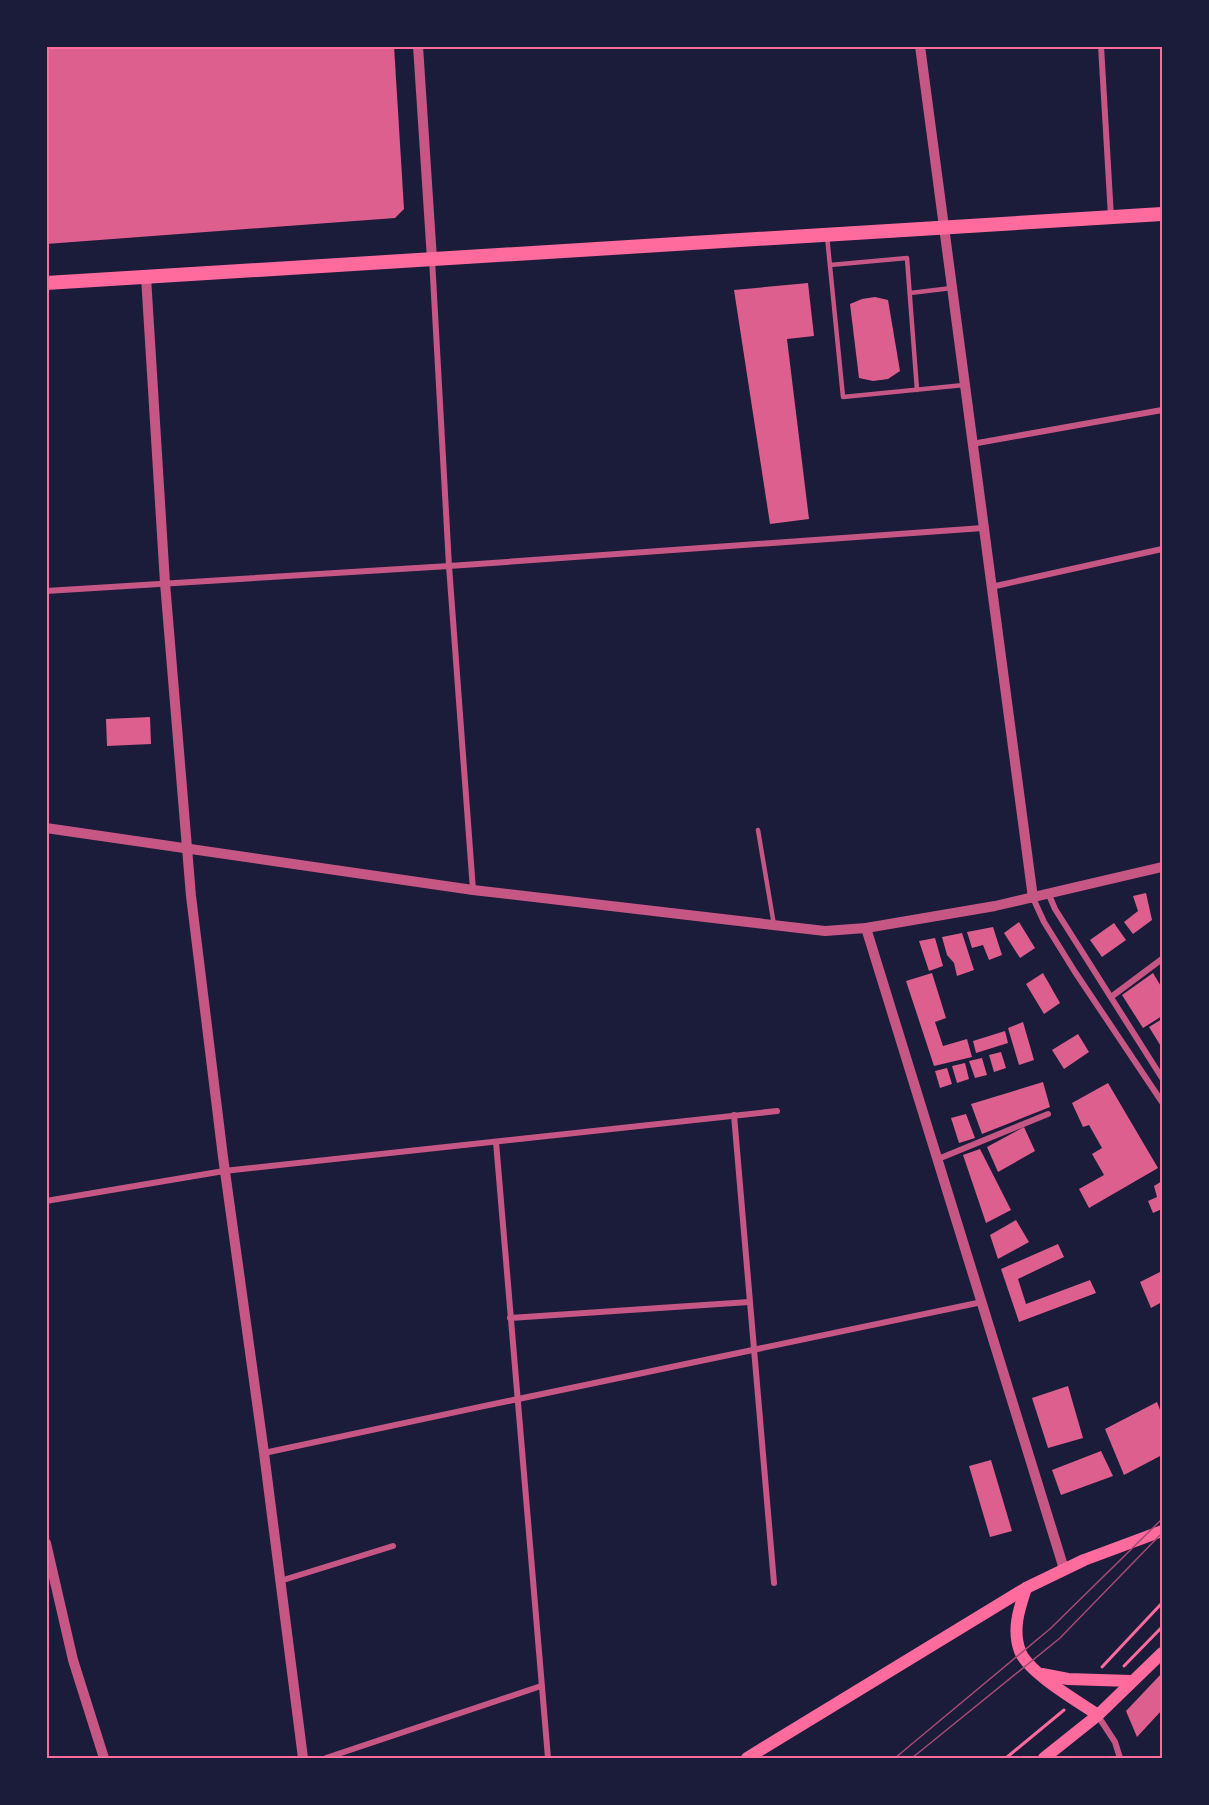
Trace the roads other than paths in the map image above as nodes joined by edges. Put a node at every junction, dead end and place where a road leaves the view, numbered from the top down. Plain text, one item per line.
1 (418, 46) edge
2 (920, 46) edge
3 (1101, 46) edge
4 (1162, 214) edge
5 (1111, 218) junction
6 (945, 229) junction
7 (827, 236) junction
8 (432, 259) junction
9 (830, 265) junction
10 (146, 277) junction
11 (46, 283) edge
12 (952, 288) junction
13 (910, 293) junction
14 (964, 385) junction
15 (917, 390) junction
16 (1162, 410) edge
17 (972, 444) junction
18 (983, 528) junction
19 (1162, 549) edge
20 (449, 566) junction
21 (165, 583) junction
22 (990, 587) junction
23 (46, 591) edge
24 (46, 828) edge
25 (758, 830) dead end
26 (186, 850) junction
27 (1162, 867) edge
28 (473, 890) junction
29 (1049, 895) junction
30 (1033, 898) junction
31 (774, 926) junction
32 (866, 928) junction
33 (1162, 959) edge
34 (1111, 997) junction
35 (1162, 1078) edge
36 (1162, 1102) edge
37 (777, 1111) dead end
38 (1048, 1114) dead end
39 (734, 1115) junction
40 (496, 1142) junction
41 (938, 1159) junction
42 (224, 1171) junction
43 (46, 1201) edge
44 (750, 1302) junction
45 (982, 1302) junction
46 (510, 1318) junction
47 (754, 1351) junction
48 (517, 1398) junction
49 (264, 1453) junction
50 (1162, 1531) edge
51 (46, 1543) edge
52 (393, 1546) dead end
53 (1064, 1569) junction
54 (280, 1581) junction
55 (774, 1583) dead end
56 (1026, 1588) junction
57 (1162, 1653) edge
58 (1038, 1672) junction
59 (1131, 1682) junction
60 (541, 1686) junction
61 (1098, 1715) junction
62 (104, 1758) edge
63 (303, 1758) edge
64 (326, 1758) edge
65 (548, 1758) edge
66 (747, 1758) edge
67 (1044, 1758) edge
68 (1120, 1758) edge

1 - 8 street
2 - 6 street
3 - 5 street
4 - 5 main road
5 - 6 main road
6 - 7 main road
6 - 12 street
7 - 8 main road
7 - 9 lane
8 - 10 main road
8 - 20 street
9 - 13 lane
9 - 15 lane
10 - 11 main road
10 - 21 street
12 - 13 lane
12 - 14 street
13 - 15 lane
14 - 15 lane
14 - 17 street
16 - 17 street
17 - 18 street
18 - 20 street
18 - 22 street
19 - 22 street
20 - 21 street
20 - 28 street
21 - 23 street
21 - 26 street
22 - 30 street
24 - 26 street
25 - 31 lane
26 - 28 street
26 - 42 street
27 - 29 street
28 - 31 street
29 - 30 street
29 - 34 street
30 - 32 street
30 - 36 street
31 - 32 street
32 - 41 street
33 - 34 street
34 - 35 street
37 - 39 street
38 - 41 street
39 - 40 street
39 - 44 street
40 - 42 street
40 - 46 street
41 - 45 street
42 - 43 street
42 - 49 street
44 - 46 street
44 - 47 street
45 - 47 street
45 - 53 street
46 - 48 street
47 - 48 street
47 - 55 street
48 - 49 street
48 - 60 street
49 - 54 street
50 - 53 main road
51 - 62 street
52 - 54 street
53 - 56 main road
54 - 63 street
56 - 58 main road
56 - 66 main road
57 - 59 main road
58 - 59 main road
58 - 61 main road
59 - 61 main road
60 - 64 street
60 - 65 street
61 - 67 main road
61 - 68 street

